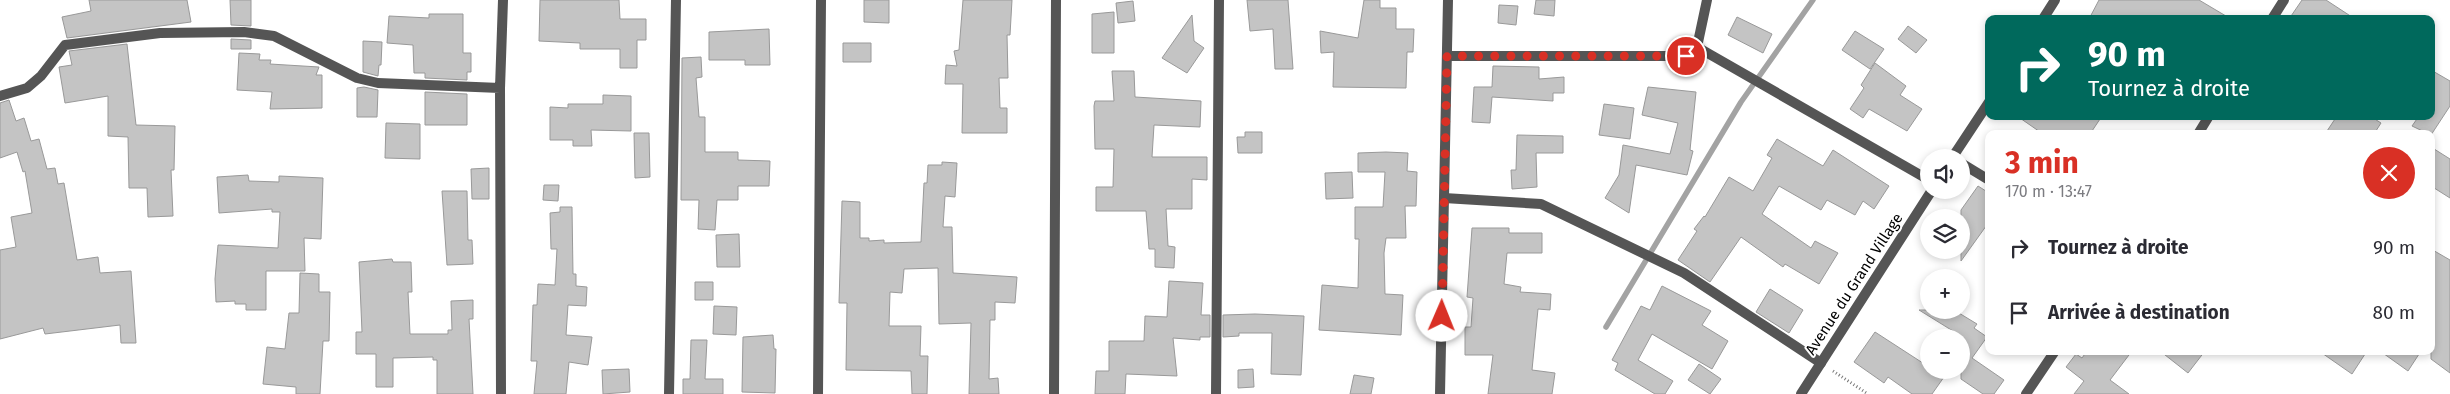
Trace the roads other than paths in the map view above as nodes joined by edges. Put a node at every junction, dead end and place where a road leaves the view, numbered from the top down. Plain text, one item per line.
1 (504, 0) edge
2 (676, 0) edge
3 (821, 0) edge
4 (1056, 0) edge
5 (1219, 0) edge
6 (1448, 0) edge
7 (1707, 0) edge
8 (2055, 0) edge
9 (2284, 0) edge
10 (2046, 15) edge
11 (2275, 15) edge
12 (1697, 47) junction
13 (1447, 56) junction
14 (500, 88) junction
15 (0, 96) edge
16 (1985, 108) edge
17 (1958, 149) edge
18 (1970, 168) edge
19 (1920, 175) edge
20 (1985, 178) edge
21 (1444, 198) junction
22 (1926, 199) edge
23 (2052, 355) edge
24 (1821, 363) junction
25 (501, 394) edge
26 (669, 394) edge
27 (818, 394) edge
28 (1054, 394) edge
29 (1216, 394) edge
30 (1440, 394) edge
31 (1801, 394) edge
32 (2026, 394) edge

1 - 14 street
2 - 26 street
3 - 27 street
4 - 28 street
5 - 29 street
6 - 13 street
7 - 12 street
8 - 10 street
9 - 11 street
12 - 13 street
12 - 19 street
13 - 21 street
14 - 15 street
14 - 25 street
16 - 17 street
18 - 20 street
21 - 24 street
21 - 30 street
22 - 24 street, Avenue du Grand Village
23 - 32 street
24 - 31 street, Avenue du Grand Village

